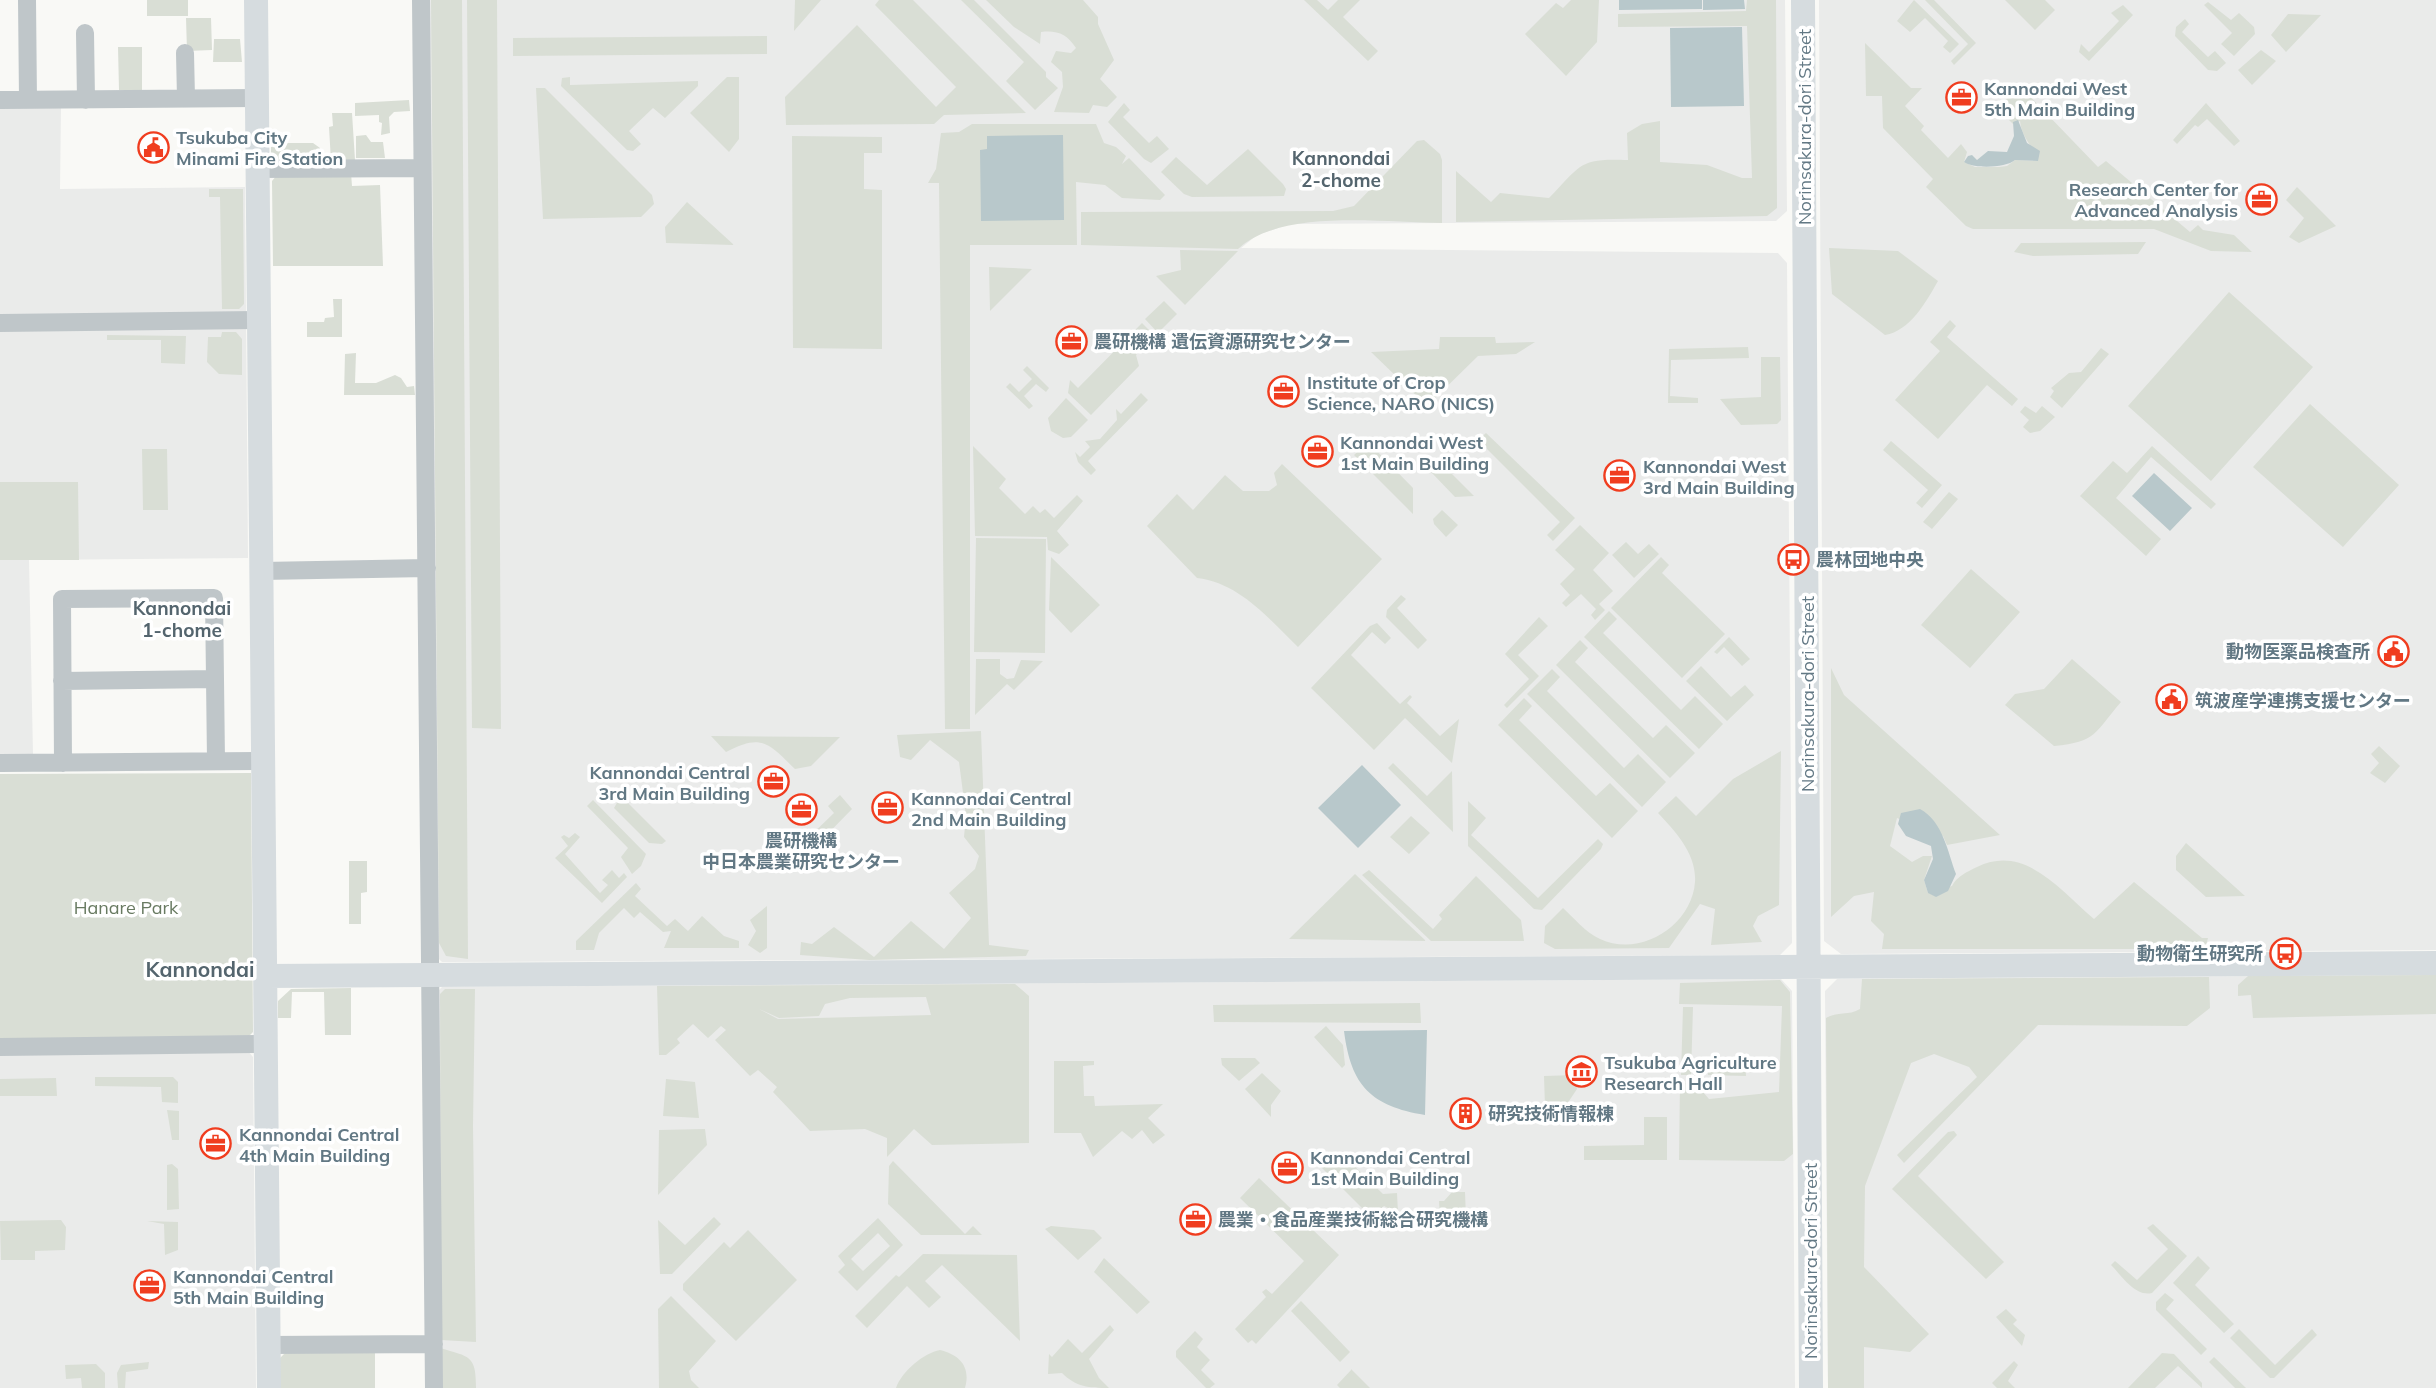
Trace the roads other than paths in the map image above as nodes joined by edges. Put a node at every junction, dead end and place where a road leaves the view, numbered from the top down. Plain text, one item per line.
1 (27, 0) edge
2 (257, 0) edge
3 (421, 0) edge
4 (1803, 0) edge
5 (85, 33) dead end
6 (185, 53) dead end
7 (186, 98) junction
8 (257, 98) junction
9 (0, 100) edge
10 (28, 100) junction
11 (86, 100) junction
12 (422, 168) junction
13 (258, 169) junction
14 (259, 320) junction
15 (0, 323) edge
16 (427, 568) junction
17 (262, 571) junction
18 (215, 679) junction
19 (62, 681) junction
20 (216, 761) junction
21 (263, 761) junction
22 (0, 763) edge
23 (63, 763) junction
24 (2436, 963) edge
25 (1808, 966) junction
26 (429, 975) junction
27 (265, 976) junction
28 (266, 1044) junction
29 (0, 1047) edge
30 (434, 1344) junction
31 (268, 1345) junction
32 (269, 1388) edge
33 (434, 1388) edge
34 (1811, 1388) edge

1 - 10 street
2 - 8 street
3 - 12 street
4 - 25 street, Norinsakura-dori Street
5 - 11 street
6 - 7 street
7 - 8 street
7 - 11 street
8 - 13 street
9 - 10 street
10 - 11 street
12 - 13 street
12 - 16 street
13 - 14 street
14 - 15 street
14 - 17 street
16 - 17 street
16 - 26 street
17 - 21 street
18 - 19 street
18 - 19 street
18 - 20 street
19 - 23 street
20 - 21 street
20 - 23 street
21 - 27 street
22 - 23 street
24 - 25 street
25 - 26 street
25 - 34 street, Norinsakura-dori Street
26 - 27 street
26 - 30 street
27 - 28 street
28 - 29 street
28 - 31 street
30 - 31 street
30 - 33 street
31 - 32 street

